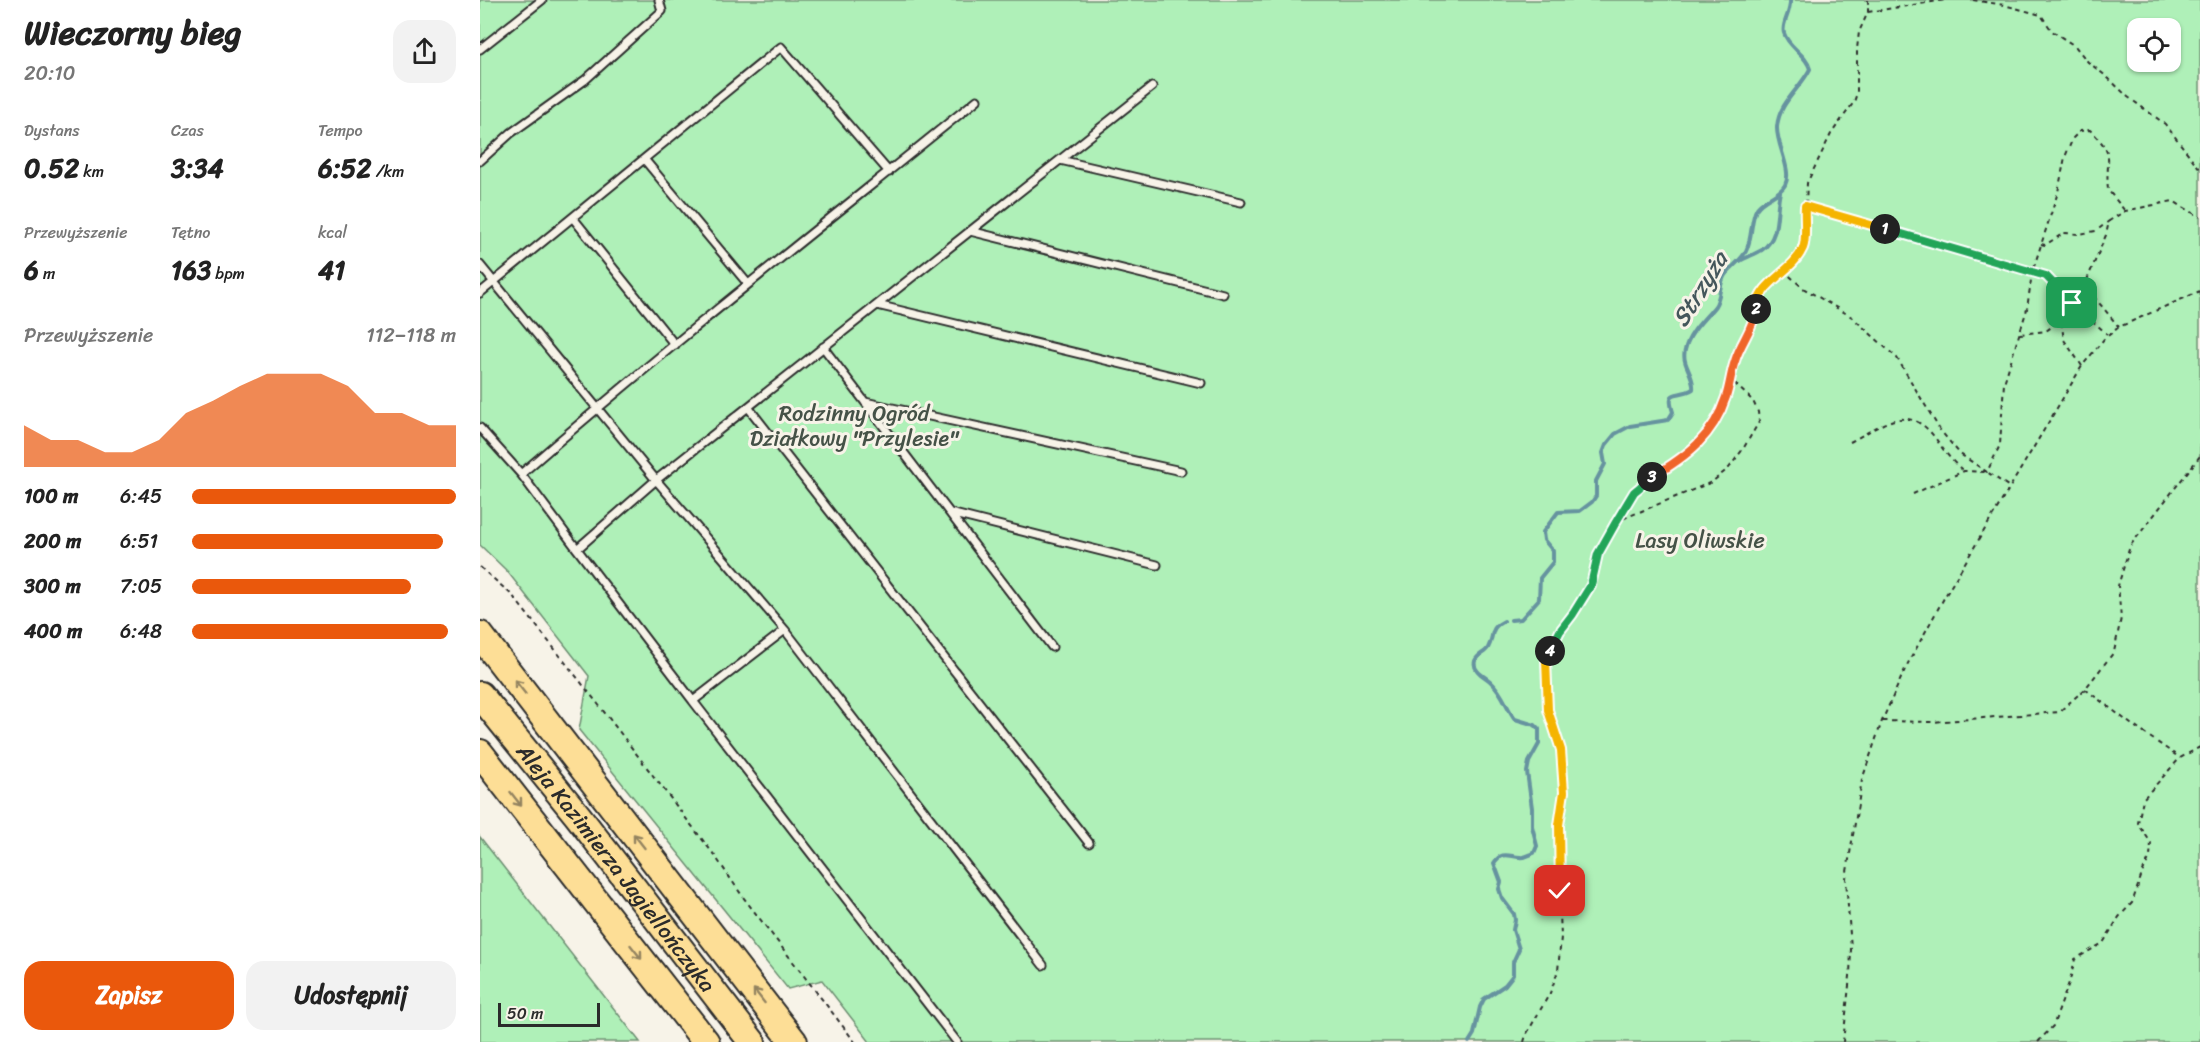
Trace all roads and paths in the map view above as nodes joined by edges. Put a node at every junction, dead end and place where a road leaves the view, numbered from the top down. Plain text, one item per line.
1 (542, 0) edge
2 (659, 0) edge
3 (1868, 0) edge
4 (1945, 0) edge
5 (1973, 0) edge
6 (1868, 12) junction
7 (480, 49) edge
8 (1152, 87) dead end
9 (977, 100) dead end
10 (644, 159) junction
11 (1060, 160) junction
12 (480, 161) edge
13 (2200, 169) edge
14 (889, 172) junction
15 (1241, 202) dead end
16 (1805, 206) junction
17 (2125, 211) junction
18 (2200, 217) edge
19 (573, 218) junction
20 (2109, 221) junction
21 (970, 231) junction
22 (2041, 244) junction
23 (480, 265) edge
24 (1784, 270) junction
25 (2032, 273) junction
26 (2087, 280) junction
27 (494, 282) junction
28 (748, 284) junction
29 (2200, 291) edge
30 (480, 293) edge
31 (1223, 294) dead end
32 (2072, 303) junction
33 (877, 305) junction
34 (2061, 320) junction
35 (2119, 327) junction
36 (2020, 334) junction
37 (2108, 335) junction
38 (675, 345) junction
39 (824, 347) junction
40 (2082, 366) junction
41 (1731, 379) junction
42 (1201, 383) dead end
43 (865, 402) junction
44 (597, 407) junction
45 (748, 407) junction
46 (480, 428) edge
47 (1850, 442) dead end
48 (2200, 456) edge
49 (1181, 471) dead end
50 (1964, 471) junction
51 (1987, 472) junction
52 (520, 474) junction
53 (656, 480) junction
54 (2011, 488) junction
55 (1913, 494) dead end
56 (950, 513) junction
57 (1616, 522) junction
58 (577, 549) junction
59 (1157, 564) dead end
60 (480, 567) edge
61 (785, 630) junction
62 (480, 635) edge
63 (1052, 647) dead end
64 (2085, 689) junction
65 (480, 695) edge
66 (693, 701) junction
67 (1882, 721) junction
68 (2200, 747) edge
69 (480, 753) edge
70 (2180, 758) junction
71 (1089, 843) dead end
72 (1043, 965) dead end
73 (706, 1042) edge
74 (752, 1042) edge
75 (794, 1042) edge
76 (855, 1042) edge
77 (957, 1042) edge
78 (1524, 1042) edge
79 (1843, 1042) edge
80 (2038, 1042) edge

1 - 7 lane
2 - 12 lane
3 - 6 path
4 - 6 path
5 - 13 path
6 - 16 path
8 - 11 lane
9 - 14 lane
10 - 14 lane
10 - 19 lane
10 - 28 lane
11 - 15 lane
11 - 21 lane
14 - 28 lane
16 - 24 path
16 - 25 path
17 - 18 path
17 - 20 path
17 - 22 path
19 - 27 lane
19 - 38 lane
20 - 22 path
20 - 26 path
21 - 31 lane
21 - 33 lane
22 - 25 path
23 - 27 lane
24 - 41 path
24 - 51 path
25 - 32 path
25 - 36 path
26 - 32 path
26 - 35 path
27 - 30 lane
27 - 44 lane
28 - 38 lane
29 - 35 path
32 - 34 path
32 - 37 path
33 - 39 lane
33 - 42 lane
34 - 36 path
34 - 40 path
35 - 37 path
36 - 51 path
37 - 40 path
38 - 44 lane
39 - 43 lane
39 - 45 lane
40 - 54 path
41 - 57 path
41 - 57 path
43 - 49 lane
43 - 56 lane
44 - 52 lane
44 - 53 lane
45 - 53 lane
45 - 71 lane
46 - 52 lane
47 - 50 path
48 - 64 path
50 - 51 path
50 - 55 path
51 - 54 path
52 - 58 lane
53 - 58 lane
53 - 61 lane
54 - 67 path
56 - 59 lane
56 - 63 lane
57 - 78 path
58 - 66 lane
60 - 76 path
61 - 66 lane
61 - 72 lane
75 -> 62 highway
64 - 67 path
64 - 70 path
65 - 74 highway, Aleja Kazimierza Jagiellończyka
66 - 77 lane
67 - 79 path
68 - 70 path
69 -> 73 highway, Aleja Kazimierza Jagiellończyka
70 - 80 path

